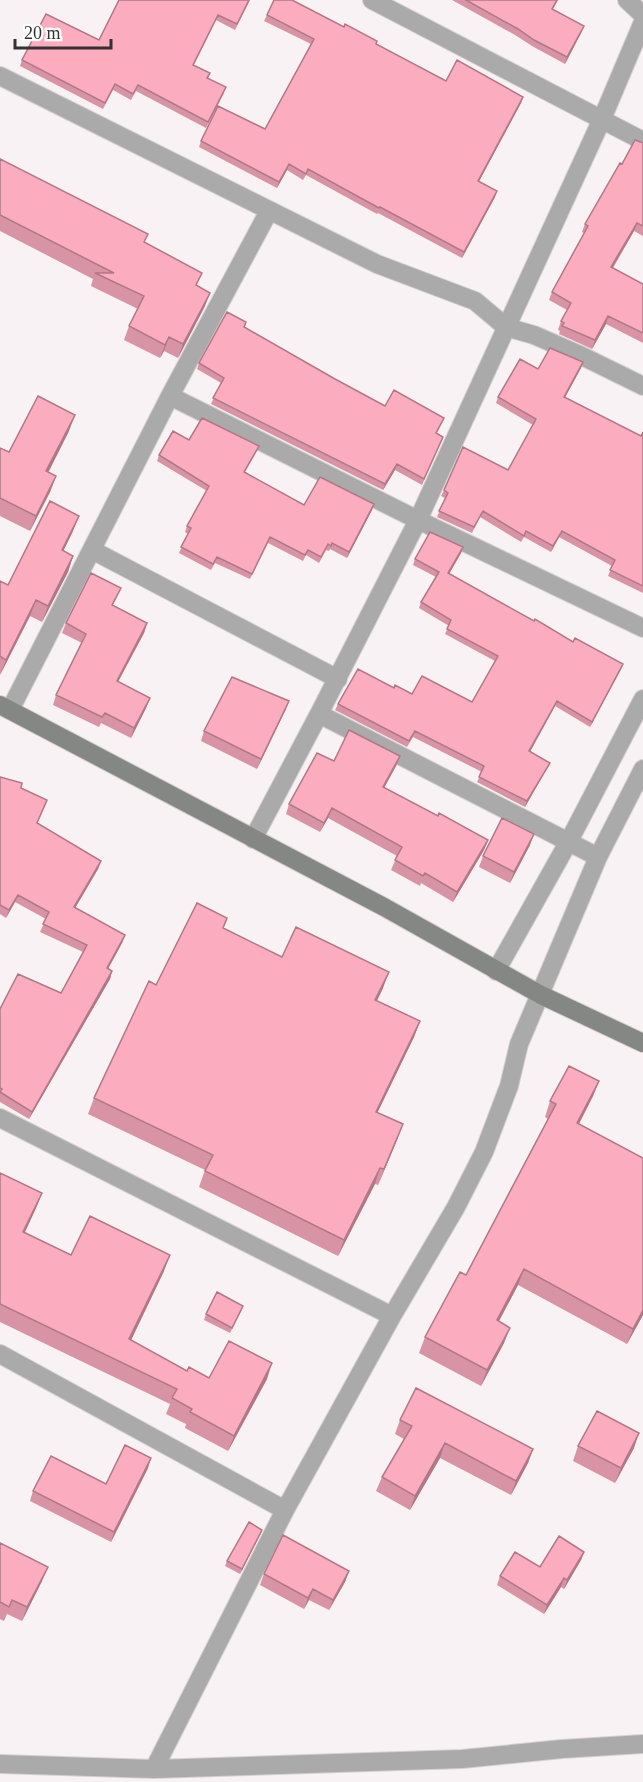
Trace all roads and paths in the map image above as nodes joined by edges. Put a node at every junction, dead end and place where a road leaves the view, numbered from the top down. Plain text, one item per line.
1 (372, 0) edge
2 (627, 0) edge
3 (643, 15) edge
4 (643, 22) edge
5 (0, 76) edge
6 (602, 119) junction
7 (643, 141) edge
8 (269, 211) junction
9 (506, 327) junction
10 (643, 386) edge
11 (170, 396) junction
12 (418, 520) junction
13 (92, 550) junction
14 (643, 628) edge
15 (338, 679) junction
16 (643, 699) edge
17 (5, 708) edge
18 (319, 714) junction
19 (643, 769) edge
20 (253, 839) junction
21 (569, 841) junction
22 (598, 857) junction
23 (496, 971) junction
24 (541, 995) junction
25 (643, 1043) edge
26 (0, 1118) edge
27 (393, 1316) junction
28 (0, 1354) edge
29 (285, 1510) junction
30 (643, 1744) edge
31 (0, 1764) edge
32 (154, 1769) junction

1 - 6 street
2 - 3 street
4 - 6 street
5 - 8 street
6 - 7 street
6 - 9 street
8 - 9 street
8 - 11 street
9 - 10 street
9 - 12 street
11 - 12 street
11 - 13 street
12 - 14 street
12 - 15 street
13 - 15 street
13 - 17 street
15 - 18 street
16 - 21 street
17 - 20 street
18 - 20 street
18 - 21 street
19 - 22 street
20 - 23 street
21 - 22 street
21 - 23 street
22 - 24 street
23 - 24 street
24 - 25 street
24 - 27 street
26 - 27 street
27 - 29 street
28 - 29 street
29 - 32 street
30 - 32 street
31 - 32 street

